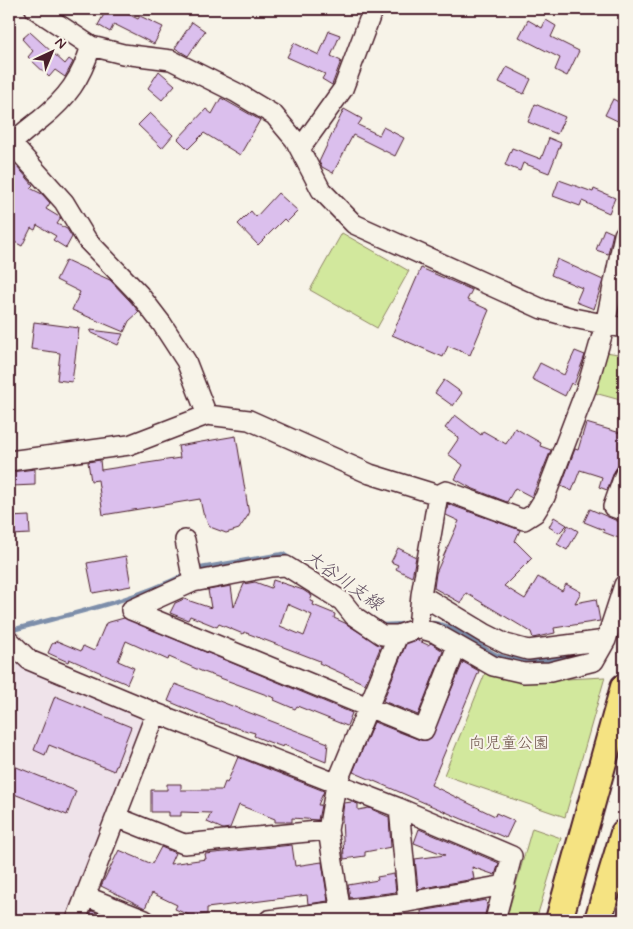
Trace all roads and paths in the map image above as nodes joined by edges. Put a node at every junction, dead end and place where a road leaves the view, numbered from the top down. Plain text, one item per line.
1 (35, 9) edge
2 (372, 9) edge
3 (91, 46) junction
4 (10, 146) edge
5 (300, 149) junction
6 (624, 235) edge
7 (616, 305) edge
8 (605, 325) junction
9 (624, 328) edge
10 (207, 415) junction
11 (9, 461) edge
12 (624, 476) edge
13 (438, 495) junction
14 (624, 511) edge
15 (185, 540) dead end
16 (193, 582) junction
17 (624, 585) edge
18 (421, 595) junction
19 (418, 628) junction
20 (398, 635) junction
21 (9, 640) edge
22 (606, 640) junction
23 (457, 646) junction
24 (624, 687) edge
25 (368, 707) junction
26 (156, 713) junction
27 (624, 727) edge
28 (336, 785) junction
29 (399, 808) junction
30 (116, 817) junction
31 (328, 830) junction
32 (624, 833) edge
33 (624, 845) edge
34 (505, 885) junction
35 (85, 896) junction
36 (408, 902) junction
37 (601, 910) edge
38 (342, 916) edge
39 (76, 920) edge
40 (145, 920) edge
41 (269, 920) edge
42 (495, 920) edge
43 (559, 920) edge
44 (568, 920) edge

1 - 3 street
2 - 5 street
3 - 4 street
3 - 5 street
4 - 10 street
5 - 8 street
6 - 7 street
7 - 8 street
8 - 9 street
8 - 13 street
10 - 11 street
10 - 13 street
12 - 14 street
13 - 18 street
15 - 16 street
16 - 20 street
16 - 25 street
17 - 22 street
18 - 19 street
18 - 22 street
19 - 20 street
19 - 23 street
20 - 25 street
21 - 26 street
22 - 23 street
23 - 25 street
24 - 43 highway
25 - 28 street
26 - 28 street
26 - 30 street
27 - 44 highway
28 - 29 street
28 - 31 street
29 - 34 street
29 - 36 street
30 - 31 street
30 - 35 street
31 - 38 street
32 - 37 highway
33 - 37 highway
34 - 36 street
34 - 42 street
35 - 39 street
35 - 40 street
36 - 38 street
38 - 41 street

